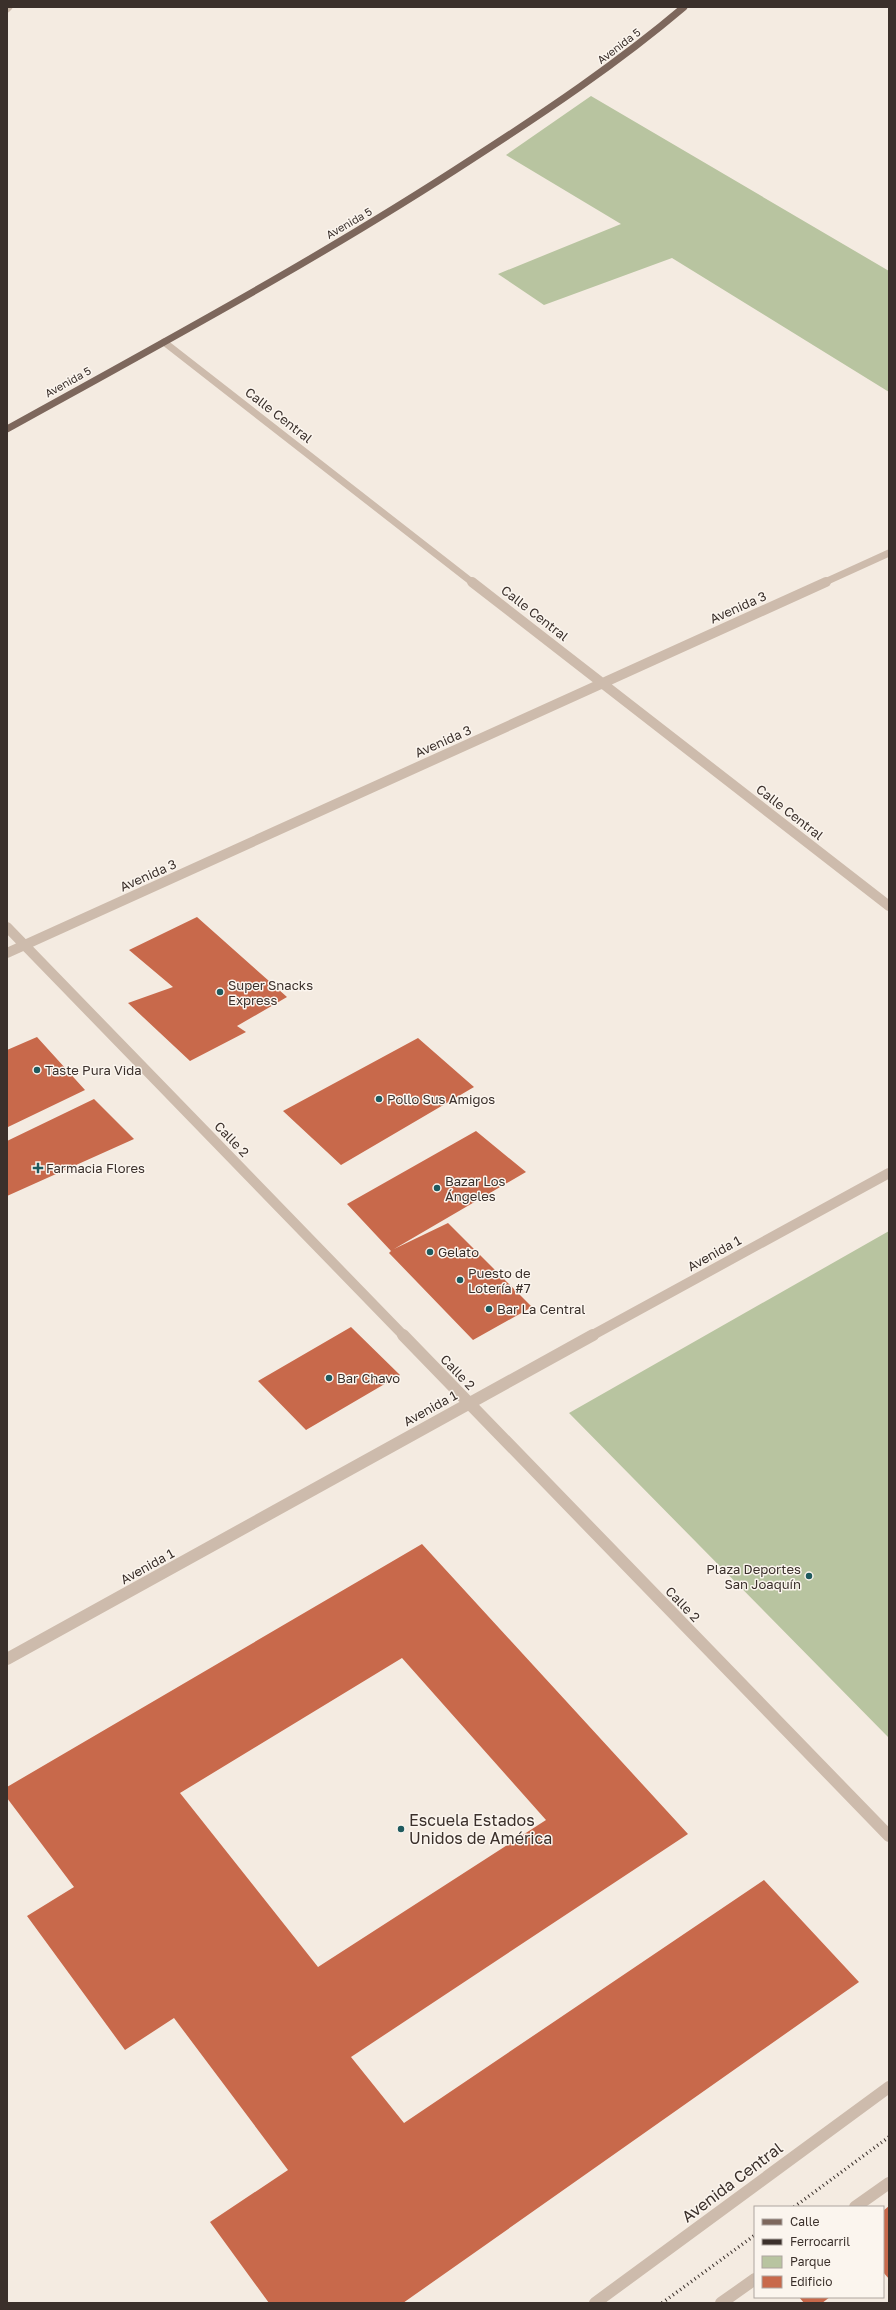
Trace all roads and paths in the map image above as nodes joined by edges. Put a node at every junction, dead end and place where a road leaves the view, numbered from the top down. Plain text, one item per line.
1 (684, 7) edge
2 (164, 342) junction
3 (7, 428) edge
4 (889, 552) edge
5 (603, 683) junction
6 (889, 906) edge
7 (7, 927) edge
8 (24, 945) junction
9 (7, 952) edge
10 (889, 1173) edge
11 (468, 1403) junction
12 (7, 1660) edge
13 (889, 1836) edge
14 (889, 2087) edge
15 (889, 2183) edge
16 (856, 2206) edge
17 (754, 2280) edge
18 (594, 2303) edge
19 (721, 2303) edge

1 - 2 main road, Avenida 5
2 - 3 main road, Avenida 5
2 - 5 street, Calle Central
4 - 5 street, Avenida 3
5 - 6 street, Calle Central
5 - 8 street, Avenida 3
7 - 8 street, Calle 2
8 - 9 street, Avenida 3
8 - 11 street, Calle 2
10 - 11 street, Avenida 1
11 - 12 street, Avenida 1
11 - 13 street, Calle 2
14 - 18 street, Avenida Central
15 - 16 street
17 - 19 street

